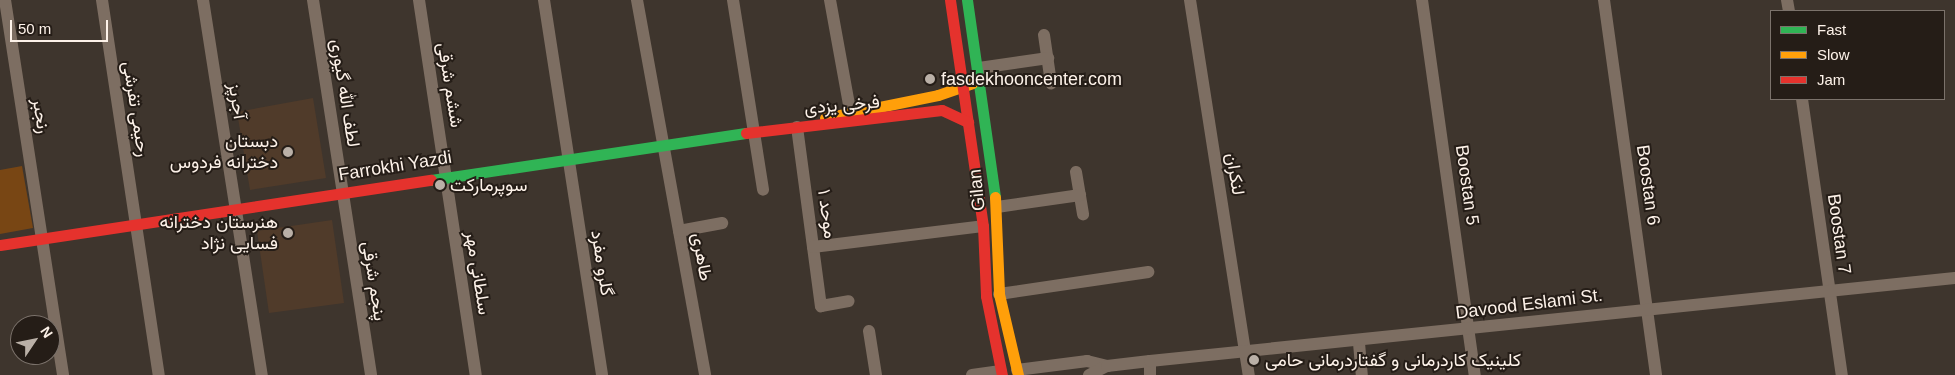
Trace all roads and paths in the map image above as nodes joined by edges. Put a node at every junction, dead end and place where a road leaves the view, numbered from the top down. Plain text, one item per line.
1 (5, 0) edge
2 (102, 0) edge
3 (203, 0) edge
4 (313, 0) edge
5 (420, 0) edge
6 (544, 0) edge
7 (637, 0) edge
8 (733, 0) edge
9 (830, 0) edge
10 (950, 0) edge
11 (967, 0) edge
12 (1190, 0) edge
13 (1422, 0) edge
14 (1604, 0) edge
15 (1044, 35) dead end
16 (1048, 58) junction
17 (979, 68) junction
18 (981, 82) junction
19 (1052, 83) dead end
20 (962, 85) junction
21 (1802, 100) edge
22 (850, 110) junction
23 (985, 110) junction
24 (967, 118) junction
25 (797, 126) junction
26 (754, 132) junction
27 (664, 145) junction
28 (568, 157) junction
29 (1076, 172) dead end
30 (446, 176) junction
31 (763, 190) dead end
32 (342, 192) junction
33 (1080, 195) junction
34 (236, 208) junction
35 (997, 208) junction
36 (1083, 214) dead end
37 (722, 223) dead end
38 (136, 224) junction
39 (983, 226) junction
40 (679, 231) junction
41 (43, 238) junction
42 (0, 245) edge
43 (814, 247) junction
44 (1148, 272) dead end
45 (1955, 278) edge
46 (1830, 291) junction
47 (999, 294) junction
48 (849, 301) dead end
49 (1648, 307) junction
50 (1470, 329) junction
51 (869, 331) dead end
52 (1359, 342) junction
53 (1246, 353) junction
54 (1150, 361) junction
55 (1107, 366) junction
56 (1017, 372) edge
57 (1002, 373) edge
58 (63, 375) edge
59 (159, 375) edge
60 (262, 375) edge
61 (371, 375) edge
62 (476, 375) edge
63 (602, 375) edge
64 (705, 375) edge
65 (876, 375) edge
66 (972, 375) edge
67 (1090, 375) edge
68 (1150, 375) edge
69 (1249, 375) edge
70 (1362, 375) edge
71 (1476, 375) edge
72 (1656, 375) edge
73 (1842, 375) edge

1 - 41 street, رنجبر
2 - 38 street, رحیمی تفرشی
3 - 34 street, آجرپز
4 - 32 street, لطف الله گیوری
5 - 30 street, ششم شرقی
6 - 28 street, گلرو مفرد
7 - 27 street, طاهری
8 - 26 street
9 - 22 street
10 - 20 main road, Gilan
11 - 17 main road, Gilan
12 - 53 street, لنکران
13 - 50 street, Boostan 5
14 - 49 street, Boostan 6
15 - 16 street
16 - 17 street
16 - 19 street
17 - 18 main road, Gilan
18 - 20 main road, فرخی یزدی
18 - 23 main road, Gilan
20 - 22 main road, فرخی یزدی
20 - 24 main road, Gilan
21 - 46 street, Boostan 7
22 - 25 main road, فرخی یزدی
23 - 24 main road
23 - 35 main road, Gilan
24 - 25 main road, فرخی یزدی
24 - 39 main road, Gilan
25 - 26 main road, Farrokhi Yazdi
25 - 43 street, موحد ۱
26 - 27 main road, Farrokhi Yazdi
26 - 31 street
27 - 28 main road, Farrokhi Yazdi
27 - 40 street, طاهری
28 - 30 main road, Farrokhi Yazdi
28 - 63 street, گلرو مفرد
29 - 33 street
30 - 32 main road, Farrokhi Yazdi
30 - 62 street, سلطانی مهر
32 - 34 main road, Farrokhi Yazdi
32 - 61 street, پنجم شرقی
33 - 35 street
33 - 36 street
34 - 38 main road, Farrokhi Yazdi
34 - 60 street, آجرپز
35 - 47 main road, Gilan
37 - 40 street
38 - 41 main road, Farrokhi Yazdi
38 - 59 street, رحیمی تفرشی
39 - 43 street
39 - 57 main road, Gilan
40 - 64 street, طاهری
41 - 42 main road, Farrokhi Yazdi
41 - 58 street, رنجبر
43 - 48 street, موحد ۱
44 - 47 street
45 - 46 street, Davood Eslami St.
46 - 49 street, Davood Eslami St.
46 - 73 street, Boostan 7
47 - 56 main road, Gilan
49 - 50 street, Davood Eslami St.
49 - 72 street, Boostan 6
50 - 52 street, Davood Eslami St.
50 - 71 street, Boostan 5
51 - 65 street
52 - 53 street, Davood Eslami St.
52 - 70 street
53 - 54 street, Davood Eslami St.
53 - 69 street, لنکران
54 - 55 street, Davood Eslami St.
54 - 68 street
55 - 56 street, Davood Eslami St.
55 - 67 street, Davood Eslami St.
56 - 57 main road
57 - 66 street

